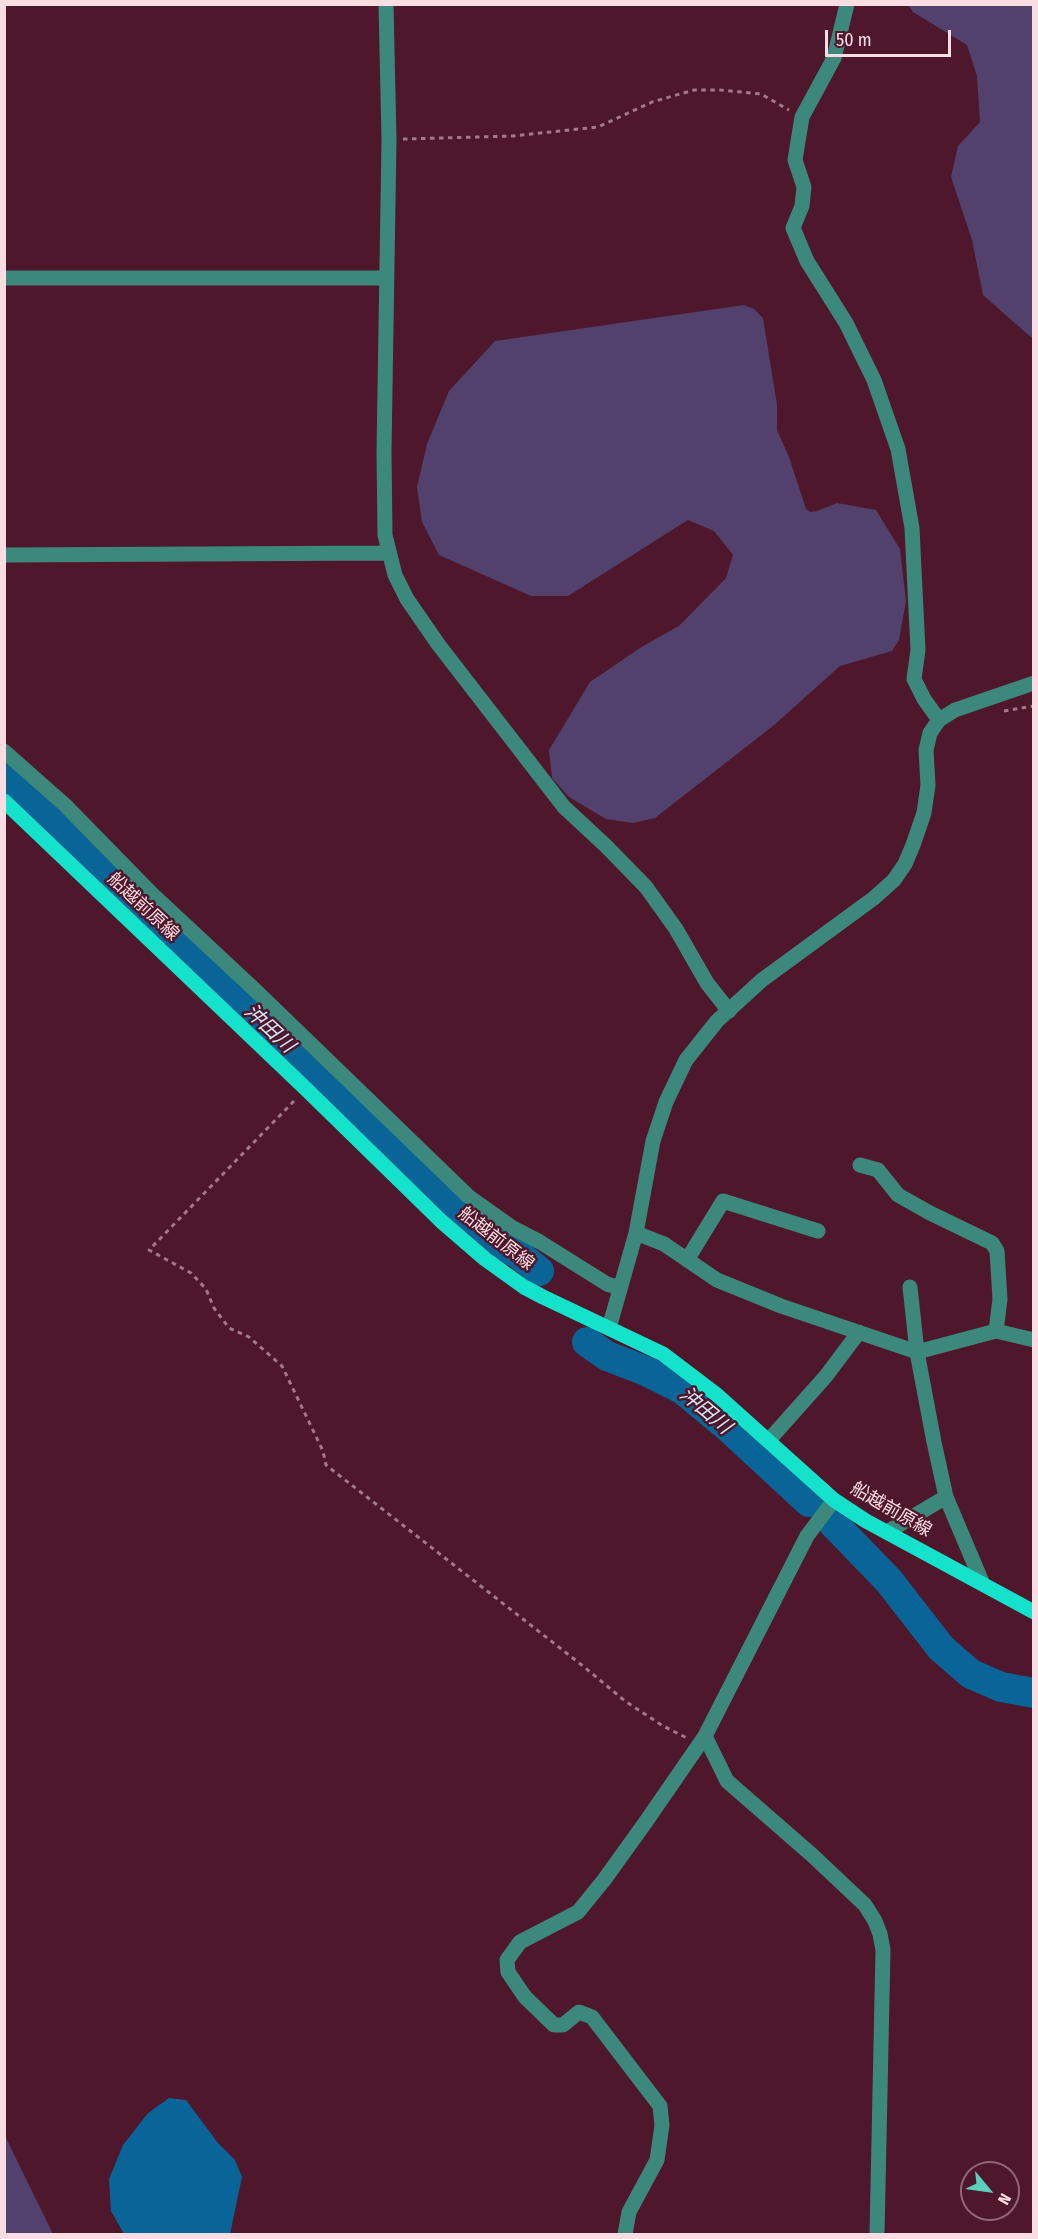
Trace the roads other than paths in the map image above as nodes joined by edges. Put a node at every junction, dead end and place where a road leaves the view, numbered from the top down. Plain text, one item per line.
1 (386, 4) edge
2 (847, 4) edge
3 (4, 278) edge
4 (387, 278) junction
5 (389, 553) junction
6 (4, 555) edge
7 (1034, 683) edge
8 (939, 720) junction
9 (4, 751) edge
10 (4, 801) edge
11 (729, 1011) junction
12 (860, 1165) dead end
13 (818, 1231) dead end
14 (636, 1233) junction
15 (687, 1260) junction
16 (910, 1287) dead end
17 (620, 1288) junction
18 (609, 1328) junction
19 (996, 1331) junction
20 (859, 1332) junction
21 (1034, 1340) edge
22 (917, 1352) junction
23 (769, 1440) junction
24 (946, 1497) junction
25 (834, 1500) junction
26 (887, 1532) junction
27 (982, 1582) junction
28 (1034, 1612) edge
29 (702, 1740) junction
30 (625, 2235) edge
31 (877, 2235) edge

1 - 4 street
2 - 8 street
3 - 4 street
4 - 5 street
5 - 6 street
5 - 11 street
7 - 8 street
8 - 11 street
9 - 17 street
10 - 18 main road, 船越前原線
11 - 14 street
12 - 19 street
13 - 15 street
14 - 15 street
14 - 17 street
15 - 20 street
16 - 22 street
17 - 18 street
18 - 23 main road, 船越前原線
19 - 21 street
19 - 22 street
20 - 22 street
20 - 23 street
22 - 24 street
23 - 25 main road, 船越前原線
24 - 26 street
24 - 27 street
25 - 26 main road, 船越前原線
25 - 29 street
26 - 27 main road, 船越前原線
27 - 28 main road, 船越前原線
29 - 30 street
29 - 31 street

